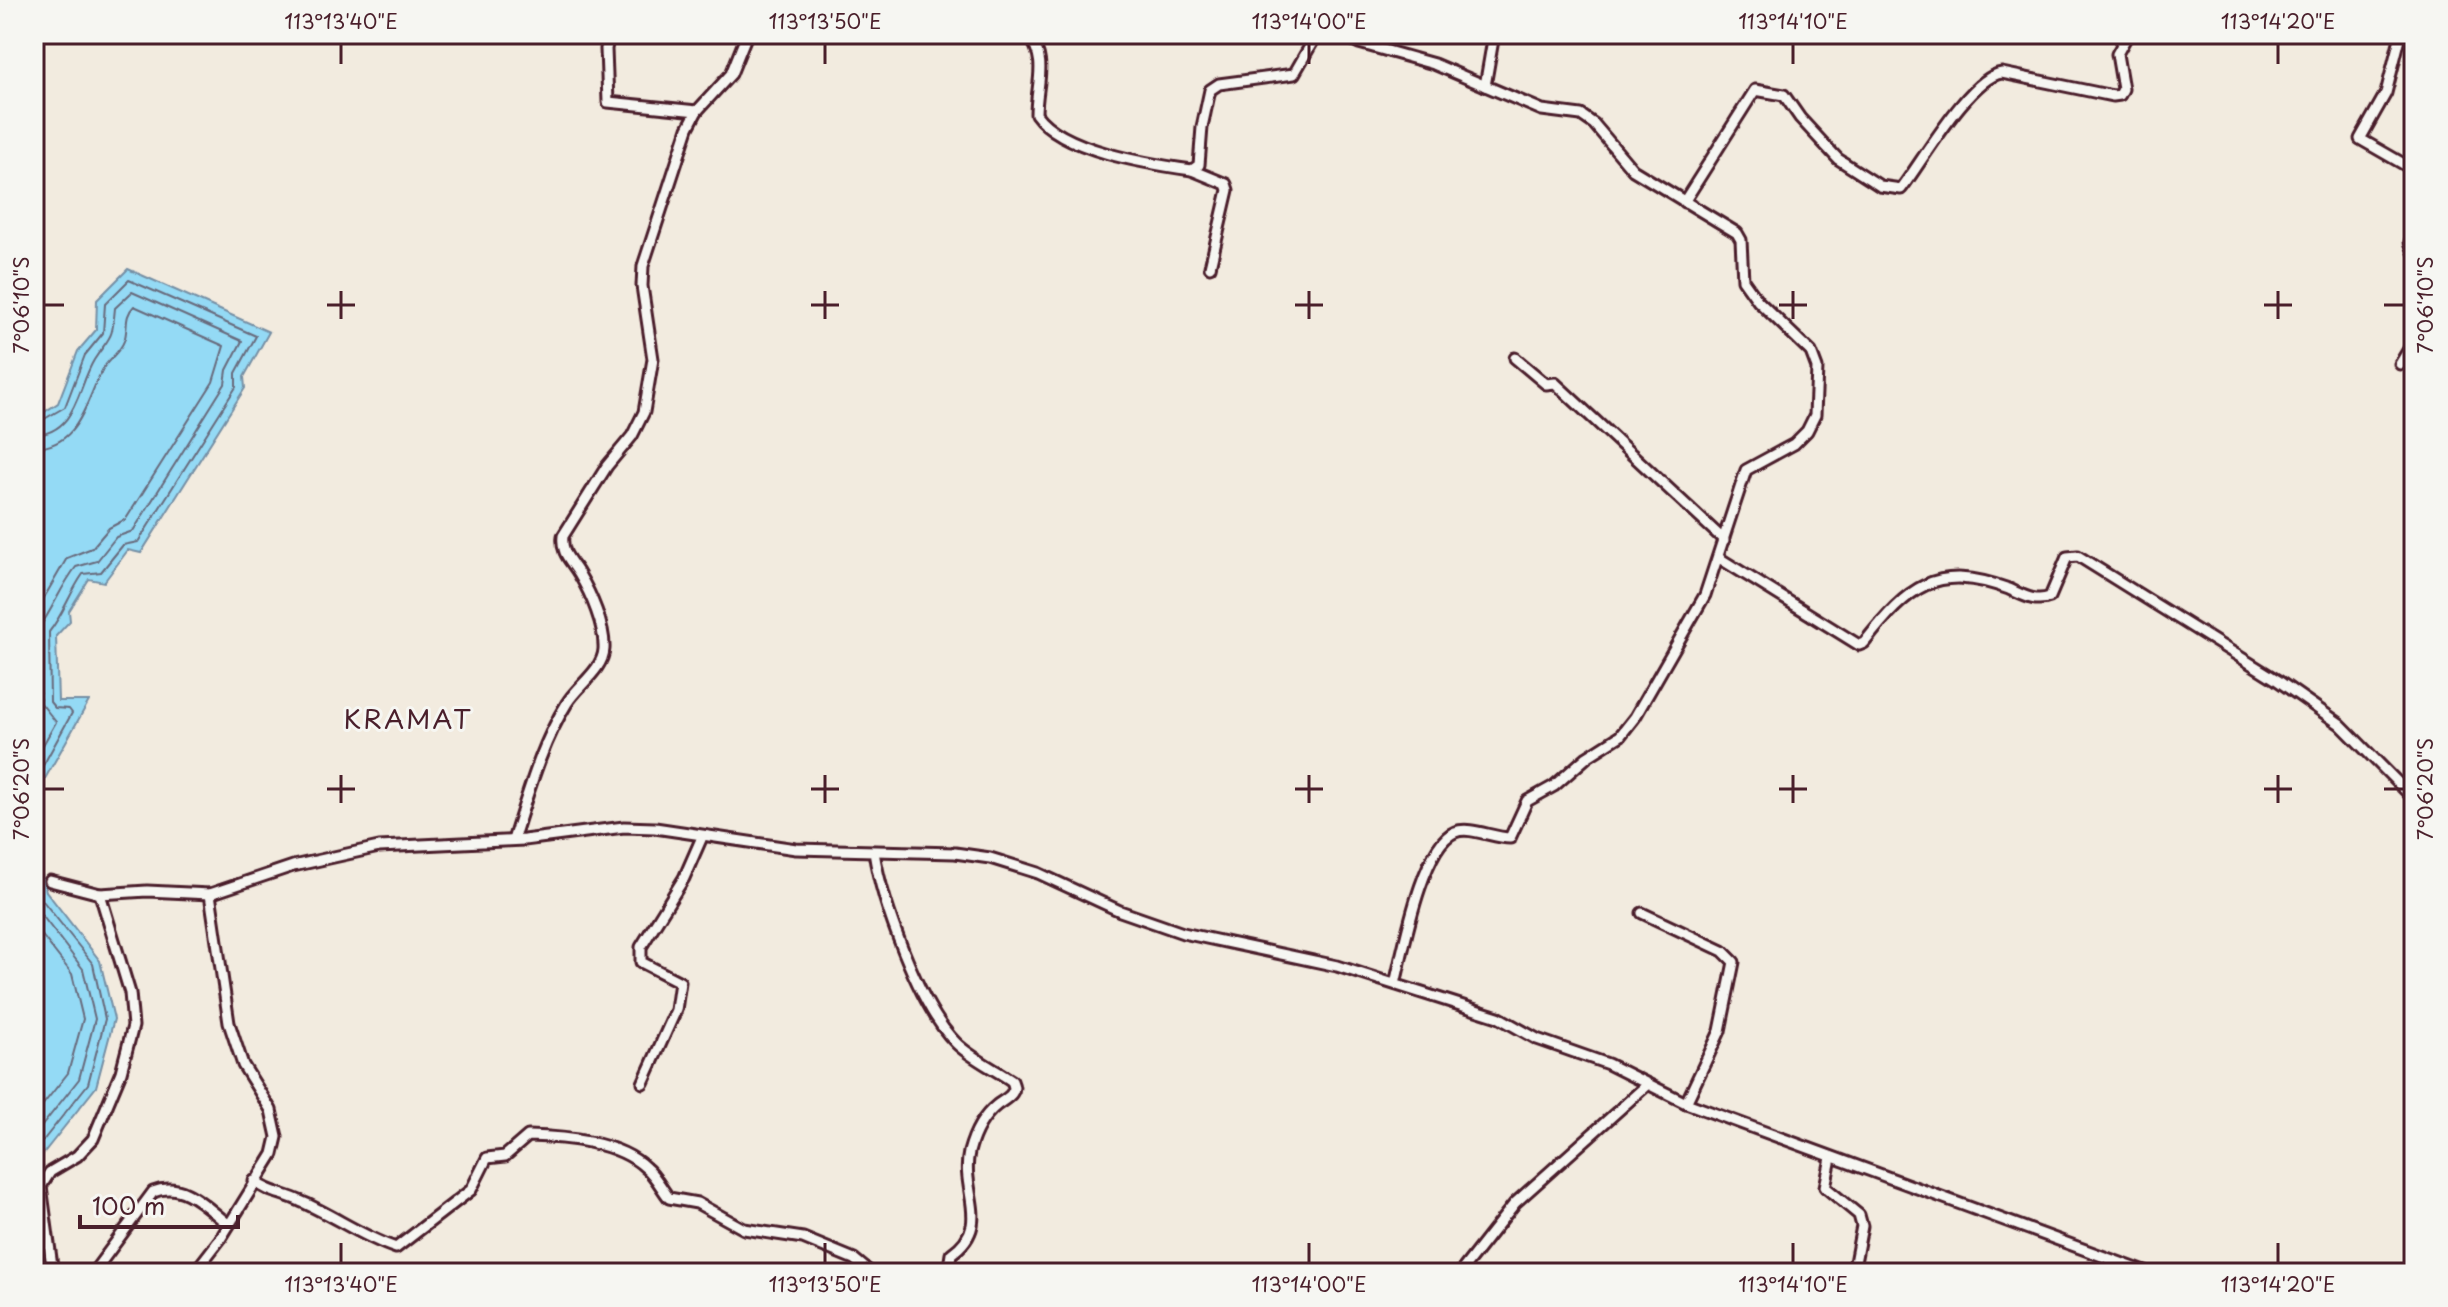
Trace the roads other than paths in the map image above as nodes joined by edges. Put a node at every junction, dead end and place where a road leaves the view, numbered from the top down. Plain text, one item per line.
1 (609, 34) edge
2 (747, 34) edge
3 (1028, 34) edge
4 (1317, 34) edge
5 (1341, 34) edge
6 (1494, 34) edge
7 (2128, 34) edge
8 (2401, 34) edge
9 (1485, 86) junction
10 (697, 111) junction
11 (1192, 170) junction
12 (2414, 170) edge
13 (1684, 202) junction
14 (2414, 233) edge
15 (2414, 252) edge
16 (1210, 267) dead end
17 (2414, 341) edge
18 (1515, 358) dead end
19 (2400, 364) dead end
20 (1724, 540) junction
21 (1719, 558) junction
22 (2414, 799) edge
23 (702, 837) junction
24 (513, 840) junction
25 (874, 852) junction
26 (50, 881) dead end
27 (100, 894) junction
28 (210, 894) junction
29 (1642, 913) dead end
30 (1395, 984) junction
31 (643, 1083) dead end
32 (1648, 1084) junction
33 (1686, 1103) junction
34 (1831, 1158) junction
35 (254, 1181) junction
36 (229, 1225) junction
37 (53, 1273) edge
38 (93, 1273) edge
39 (194, 1273) edge
40 (871, 1273) edge
41 (948, 1273) edge
42 (1460, 1273) edge
43 (1853, 1273) edge
44 (2148, 1273) edge

1 - 10 street
2 - 10 street
3 - 11 street
4 - 11 street
5 - 9 street
6 - 9 street
7 - 13 street
8 - 12 street
9 - 13 street
10 - 24 street
11 - 16 street
13 - 20 street
14 - 15 street
17 - 19 street
18 - 20 street
20 - 21 street
21 - 22 street
21 - 30 street
23 - 24 street
23 - 25 street
23 - 31 street
24 - 28 street
25 - 30 street
25 - 41 street
26 - 27 street
27 - 28 street
27 - 37 street
28 - 35 street
29 - 33 street
30 - 32 street
32 - 33 street
32 - 42 street
33 - 34 street
34 - 43 street
34 - 44 street
35 - 36 street
35 - 40 street
36 - 38 street
36 - 39 street

